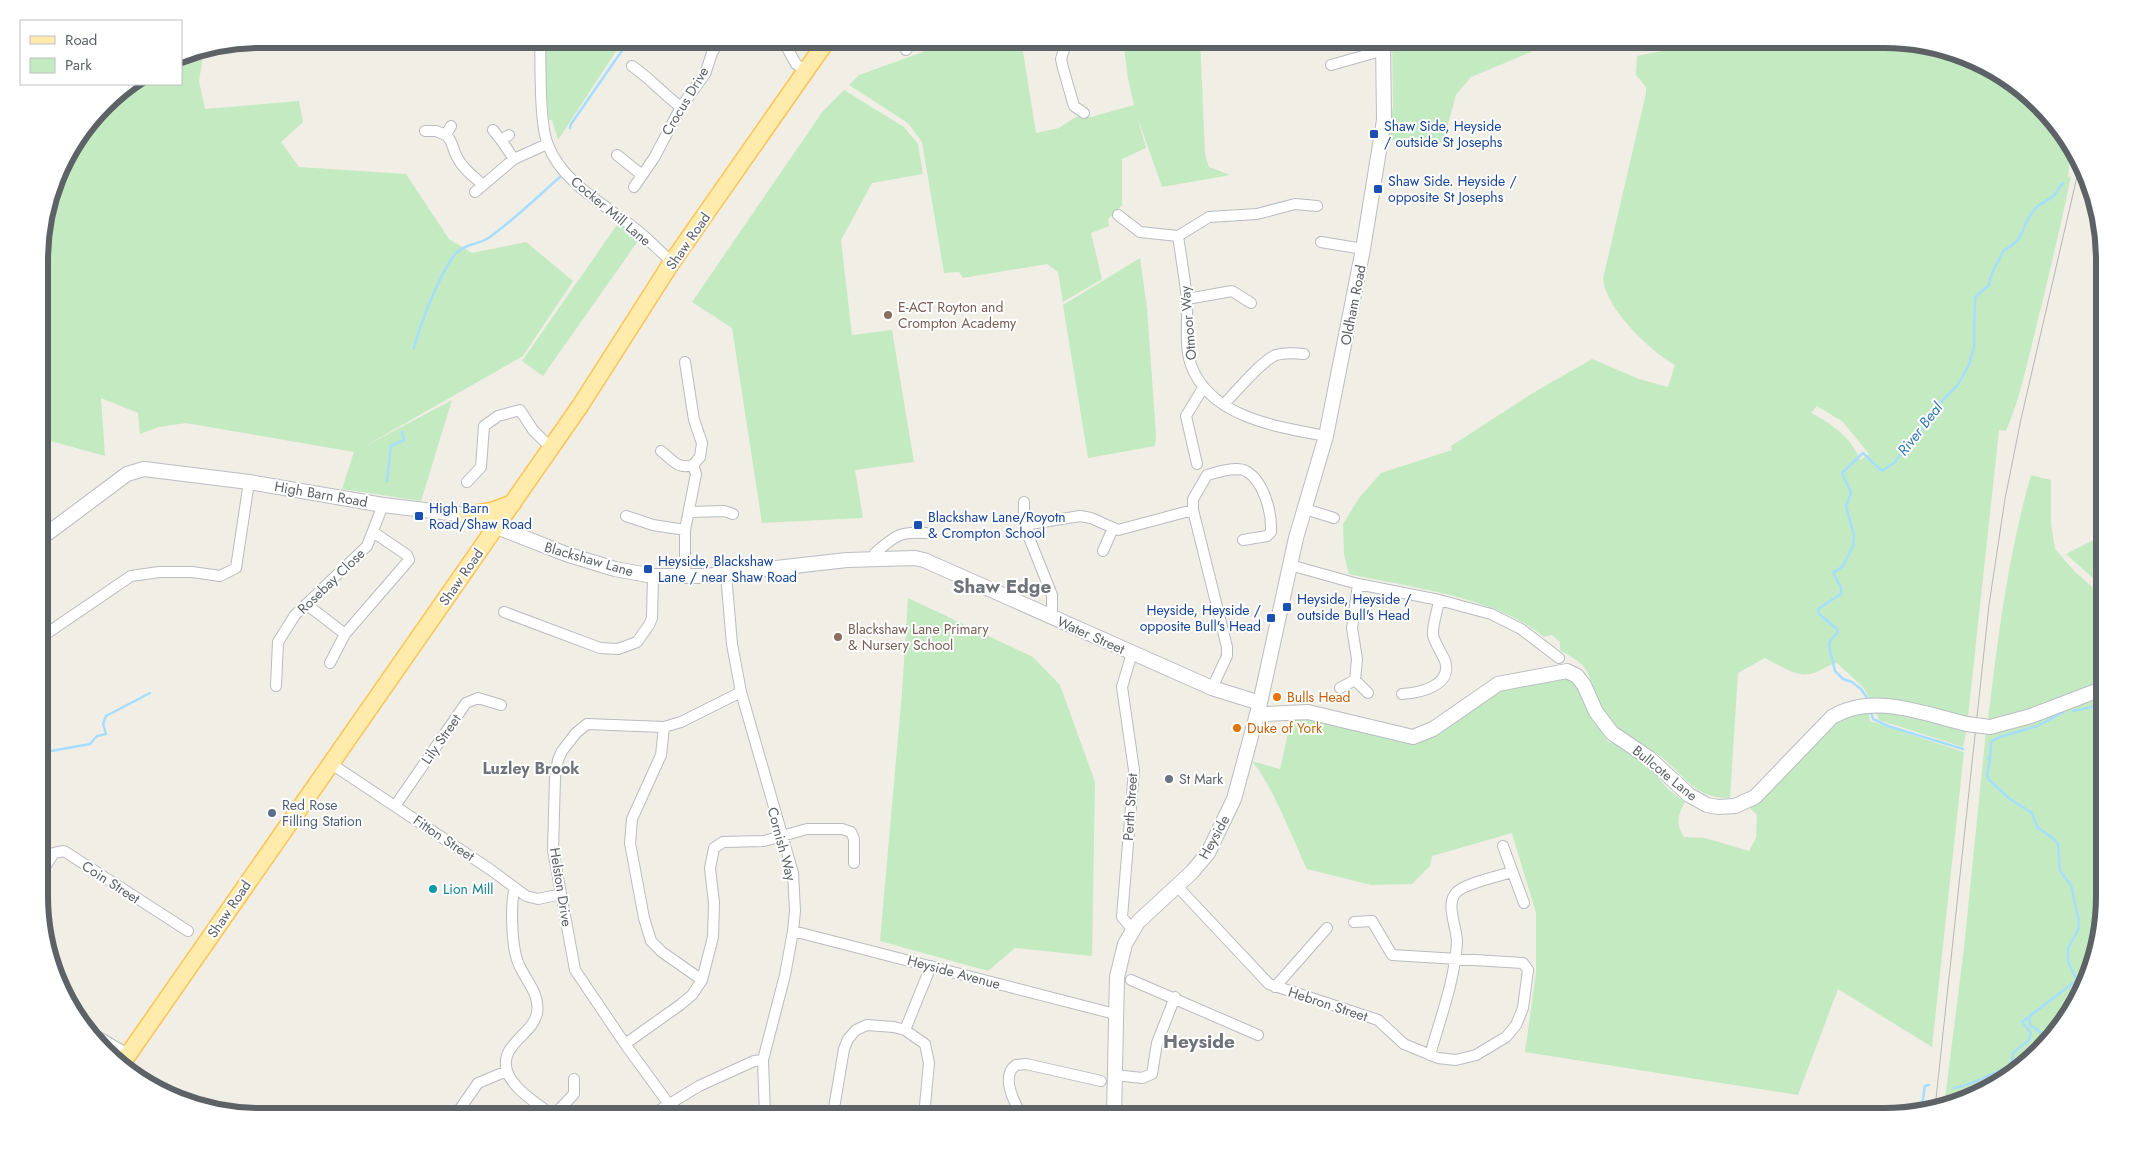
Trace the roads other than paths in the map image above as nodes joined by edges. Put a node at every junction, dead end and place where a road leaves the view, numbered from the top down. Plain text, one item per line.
1 (540, 48) edge
2 (715, 48) edge
3 (787, 48) edge
4 (822, 48) edge
5 (1063, 48) edge
6 (1374, 48) edge
7 (1384, 48) edge
8 (1331, 65) dead end
9 (632, 66) dead end
10 (806, 70) junction
11 (681, 107) junction
12 (1084, 113) dead end
13 (493, 130) dead end
14 (425, 131) dead end
15 (547, 144) junction
16 (617, 155) dead end
17 (514, 159) junction
18 (642, 175) junction
19 (634, 187) dead end
20 (1318, 206) dead end
21 (1118, 215) dead end
22 (1178, 236) junction
23 (1321, 242) dead end
24 (1364, 249) junction
25 (672, 262) junction
26 (1187, 299) junction
27 (1251, 303) dead end
28 (1304, 354) dead end
29 (685, 362) dead end
30 (1203, 388) junction
31 (1224, 404) junction
32 (1326, 436) junction
33 (551, 448) junction
34 (661, 451) dead end
35 (1197, 464) dead end
36 (693, 465) junction
37 (249, 482) junction
38 (467, 482) dead end
39 (1024, 502) dead end
40 (513, 503) junction
41 (383, 505) junction
42 (1305, 509) junction
43 (1193, 510) junction
44 (690, 512) junction
45 (732, 514) dead end
46 (466, 515) junction
47 (626, 516) dead end
48 (1334, 518) dead end
49 (1024, 525) junction
50 (496, 526) junction
51 (1116, 529) junction
52 (685, 530) junction
53 (373, 532) junction
54 (926, 532) dead end
55 (48, 533) edge
56 (1243, 540) dead end
57 (1103, 551) dead end
58 (874, 558) junction
59 (924, 560) joint
60 (1290, 565) junction
61 (726, 574) junction
62 (653, 576) junction
63 (685, 577) junction
64 (1358, 584) junction
65 (1439, 600) junction
66 (306, 604) junction
67 (504, 612) dead end
68 (1052, 618) junction
69 (48, 633) edge
70 (346, 634) junction
71 (1132, 653) junction
72 (1559, 658) dead end
73 (330, 663) dead end
74 (1355, 680) junction
75 (276, 686) dead end
76 (1212, 688) junction
77 (1340, 688) dead end
78 (2096, 691) edge
79 (741, 692) junction
80 (1368, 693) dead end
81 (1402, 694) dead end
82 (501, 705) dead end
83 (1259, 707) junction
84 (664, 727) junction
85 (330, 763) junction
86 (395, 806) junction
87 (783, 836) junction
88 (1503, 846) dead end
89 (48, 862) edge
90 (854, 863) dead end
91 (1512, 872) junction
92 (1176, 885) junction
93 (515, 888) junction
94 (561, 894) junction
95 (1524, 903) dead end
96 (1354, 922) dead end
97 (1327, 928) dead end
98 (1132, 929) junction
99 (188, 931) dead end
100 (793, 931) junction
101 (1455, 960) junction
102 (931, 966) junction
103 (702, 980) junction
104 (1131, 980) dead end
105 (1275, 987) junction
106 (1175, 997) junction
107 (1115, 1014) junction
108 (905, 1030) junction
109 (1258, 1035) dead end
110 (625, 1044) junction
111 (1430, 1055) junction
112 (125, 1058) edge
113 (763, 1060) junction
114 (508, 1071) junction
115 (1115, 1075) junction
116 (574, 1079) dead end
117 (1101, 1081) dead end
118 (668, 1103) junction
119 (460, 1108) edge
120 (543, 1108) edge
121 (561, 1108) edge
122 (661, 1108) edge
123 (765, 1108) edge
124 (834, 1108) edge
125 (925, 1108) edge
126 (1018, 1108) edge
127 (1114, 1108) edge

1 - 15 street, Cocker Mill Lane
2 - 11 street, Crocus Drive
3 - 10 street
4 - 10 main road, Shaw Road
5 - 12 street
6 - 8 street
7 - 24 street, Oldham Road
9 - 11 street
10 - 25 main road, Shaw Road
11 - 18 street, Crocus Drive
13 - 17 street
14 - 17 street
15 - 17 street
15 - 25 street, Cocker Mill Lane
16 - 18 street
18 - 19 street, Crocus Drive
20 - 22 street
21 - 22 street
22 - 26 street, Otmoor Way
23 - 24 street
24 - 32 street, Oldham Road
25 - 33 main road, Shaw Road
26 - 27 street
26 - 30 street, Otmoor Way
28 - 31 street
29 - 36 street
30 - 31 street, Otmoor Way
30 - 35 street
31 - 32 street, Otmoor Way
32 - 42 street, Oldham Road
33 - 38 street
33 - 40 main road, Shaw Road
34 - 36 street
36 - 44 street
37 - 41 street, High Barn Road
37 - 55 street, High Barn Road
37 - 69 street
39 - 49 street
40 - 46 main road
40 - 50 main road, Shaw Road
41 - 46 street, High Barn Road
41 - 53 street, Rosebay Close
42 - 48 street
42 - 60 street, Oldham Road
43 - 51 street
43 - 56 street
43 - 76 street
44 - 45 street
44 - 52 street
46 - 50 street, High Barn Road
47 - 52 street
49 - 51 street
49 - 68 street
50 - 62 street, Blackshaw Lane
50 - 85 main road, Shaw Road
51 - 57 street
52 - 63 street
53 - 66 street, Rosebay Close
53 - 70 street
54 - 58 street
58 - 59 street, Blackshaw Lane
58 - 61 street, Blackshaw Lane
59 - 68 street, Water Street
60 - 64 street
60 - 83 street, Heyside
61 - 63 street, Blackshaw Lane
61 - 79 street, Cornish Way
62 - 63 street, Blackshaw Lane
62 - 67 street
64 - 65 street
64 - 74 street
65 - 72 street
65 - 81 street
66 - 70 street
66 - 75 street, Rosebay Close
68 - 71 street, Water Street
70 - 73 street
71 - 76 street, Water Street
71 - 98 street, Perth Street
74 - 77 street
74 - 80 street
76 - 83 street, Water Street
78 - 83 street, Bullcote Lane, bridge
79 - 84 street, Helston Drive
79 - 87 street, Cornish Way
82 - 86 street, Lily Street
83 - 92 street, Heyside
84 - 94 street, Helston Drive
84 - 103 street
85 - 86 street, Fitton Street
85 - 112 main road, Shaw Road
86 - 93 street, Fitton Street
87 - 90 street
87 - 100 street, Cornish Way
87 - 103 street
88 - 91 street
89 - 99 street, Coin Street
91 - 95 street
91 - 101 street
92 - 98 street, Heyside
92 - 105 street, Hebron Street
93 - 94 street, Fitton Street
93 - 114 street
94 - 110 street, Helston Drive
96 - 101 street
97 - 105 street
98 - 107 street, Heyside
100 - 102 street, Heyside Avenue
100 - 113 street, Cornish Way
101 - 111 street
101 - 111 street, Hebron Street
102 - 107 street, Heyside Avenue
102 - 108 street
103 - 110 street
104 - 106 street
105 - 111 street, Hebron Street
106 - 109 street
106 - 115 street
107 - 115 street, Heyside
108 - 124 street
108 - 125 street
110 - 118 street, Helston Drive
113 - 118 street
113 - 123 street, Cornish Way
114 - 119 street
114 - 120 street
115 - 127 street, Heyside
116 - 121 street
117 - 126 street
118 - 122 street

